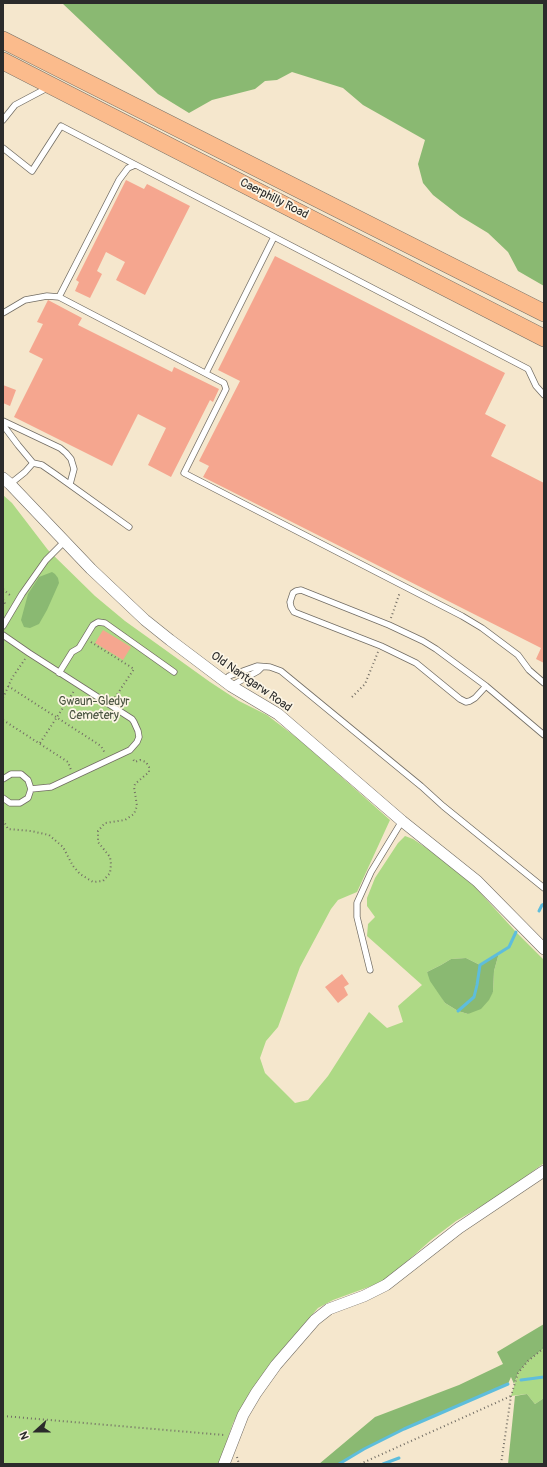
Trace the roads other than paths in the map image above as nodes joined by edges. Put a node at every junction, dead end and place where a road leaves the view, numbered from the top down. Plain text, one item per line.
1 (3, 40) edge
2 (3, 61) edge
3 (51, 86) junction
4 (3, 120) edge
5 (3, 148) edge
6 (135, 165) junction
7 (274, 237) junction
8 (59, 297) junction
9 (3, 312) edge
10 (544, 313) edge
11 (544, 338) edge
12 (206, 373) junction
13 (544, 395) edge
14 (3, 421) edge
15 (3, 425) edge
16 (33, 463) junction
17 (7, 481) edge
18 (70, 484) junction
19 (129, 528) dead end
20 (64, 542) junction
21 (3, 626) edge
22 (3, 635) edge
23 (262, 667) junction
24 (59, 672) junction
25 (174, 672) dead end
26 (228, 683) junction
27 (544, 683) edge
28 (486, 686) junction
29 (544, 735) edge
30 (3, 779) edge
31 (31, 789) junction
32 (3, 798) edge
33 (402, 822) junction
34 (544, 888) edge
35 (544, 949) edge
36 (370, 970) dead end
37 (544, 1171) edge
38 (224, 1464) edge

1 - 10 main road, Caerphilly Road
2 - 3 main road, Caerphilly Road
3 - 4 lane
3 - 11 main road, Caerphilly Road
5 - 6 lane
6 - 7 lane
6 - 8 lane
7 - 12 lane
7 - 13 lane
8 - 9 lane
8 - 12 lane
12 - 27 lane
14 - 18 lane
15 - 16 lane
16 - 17 lane
16 - 18 lane
17 - 20 street, Old Nantgarw Road
18 - 19 lane
20 - 21 lane
20 - 26 street, Old Nantgarw Road
22 - 24 lane
23 - 26 lane
23 - 26 lane
23 - 34 lane
24 - 25 lane
24 - 31 lane
26 - 33 street, Old Nantgarw Road
28 - 28 lane
28 - 29 lane
30 - 31 lane
31 - 32 lane
33 - 35 street, Old Nantgarw Road
33 - 36 lane
37 - 38 street

